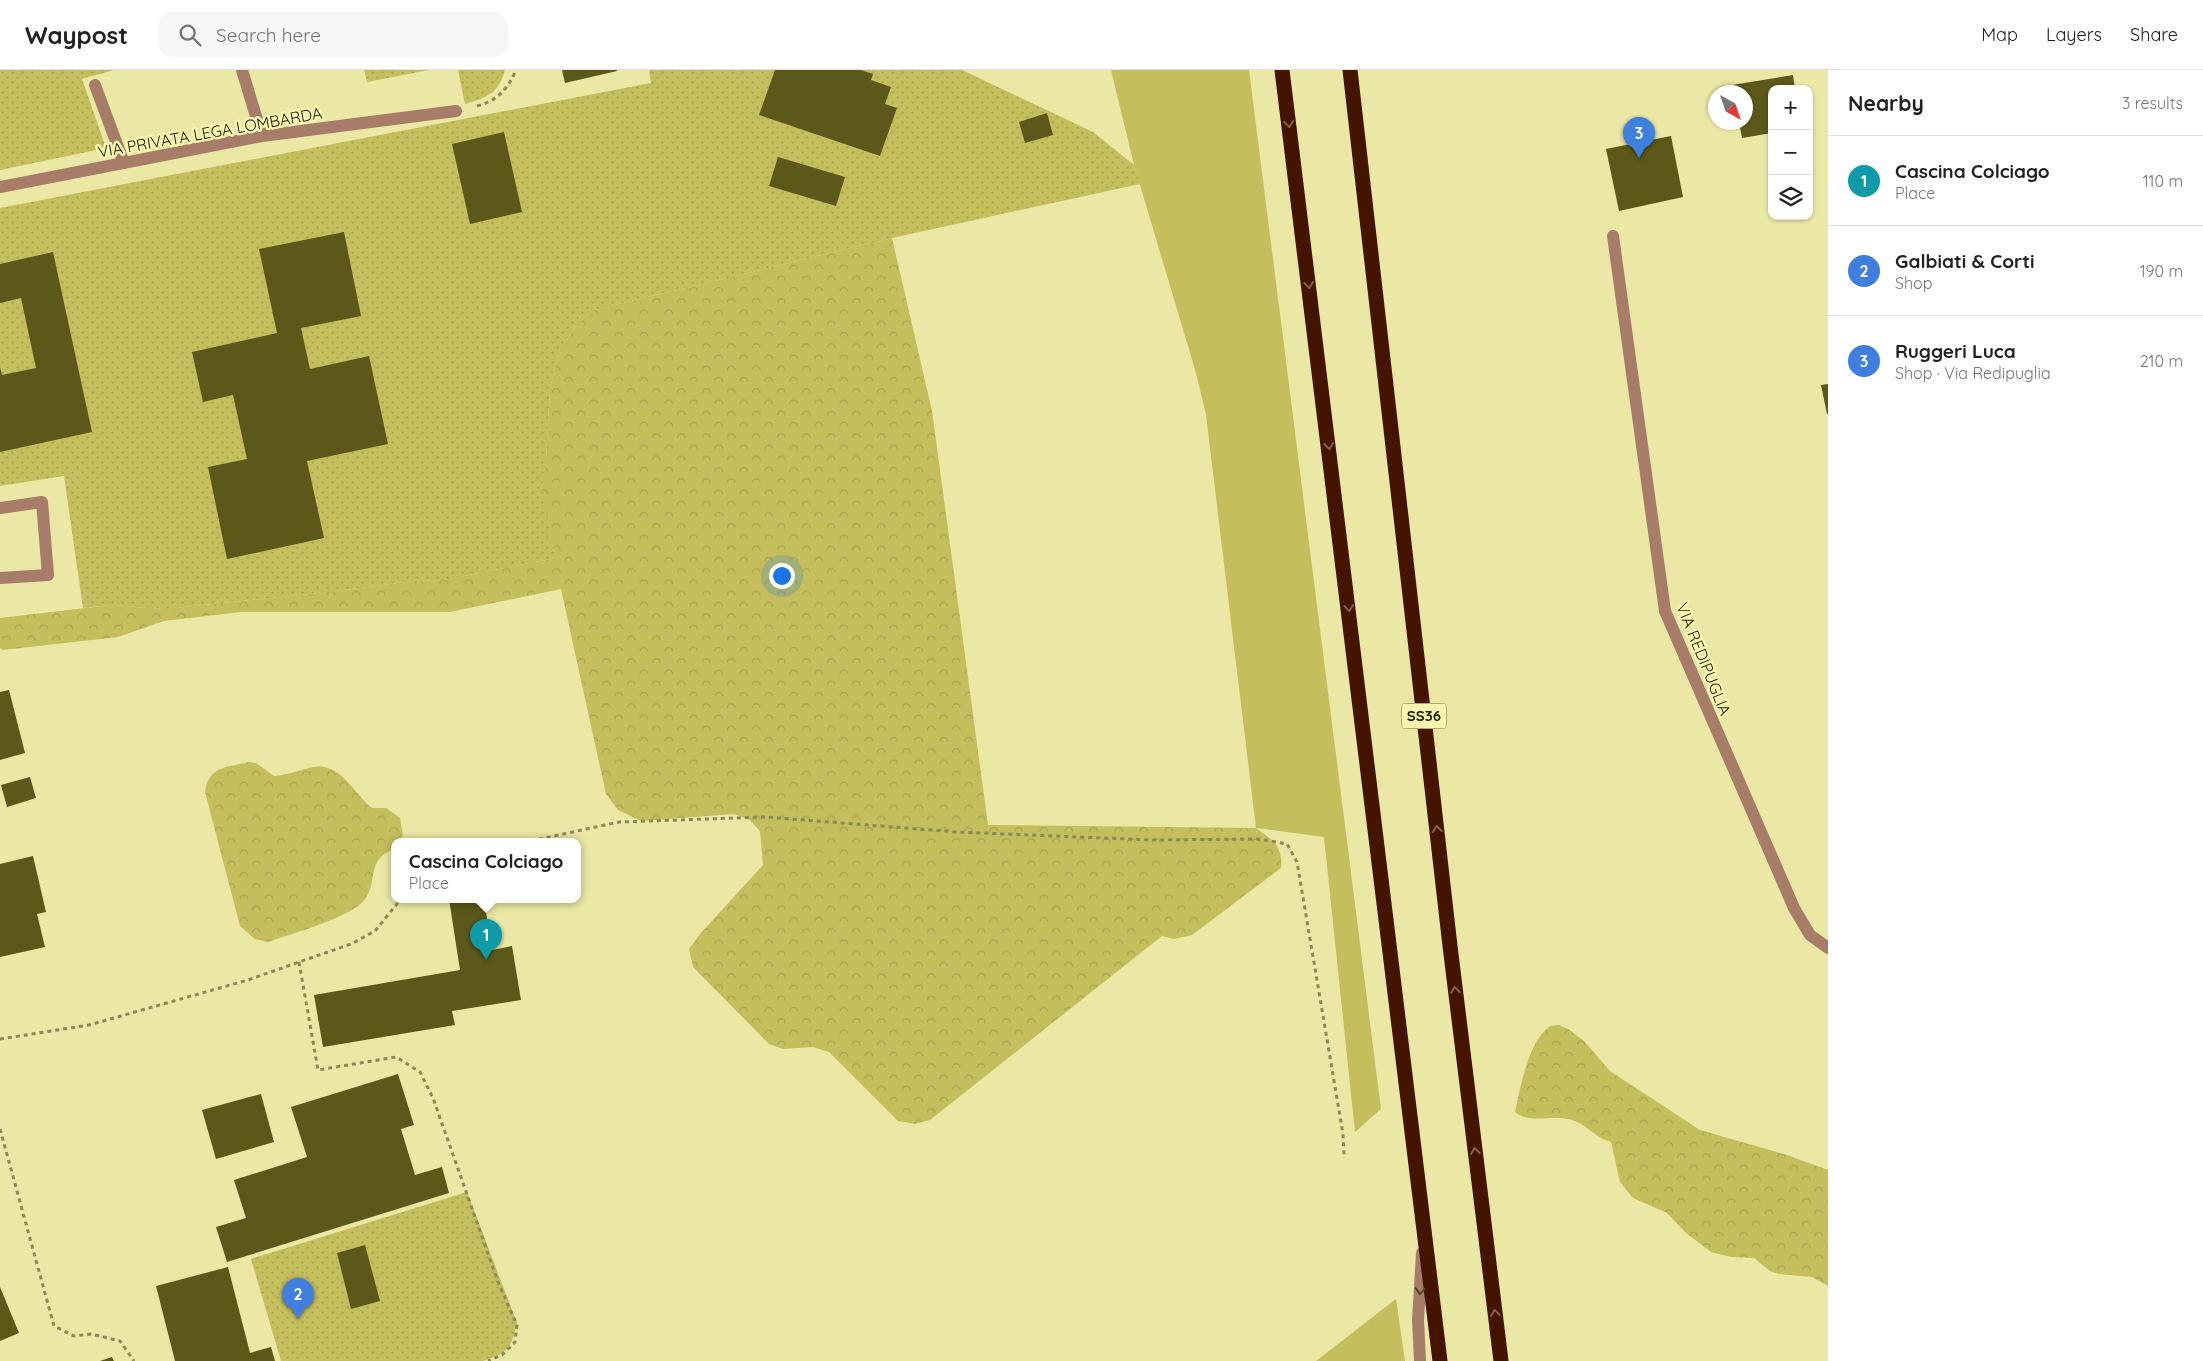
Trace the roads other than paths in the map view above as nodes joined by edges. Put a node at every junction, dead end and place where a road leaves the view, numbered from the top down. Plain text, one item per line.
1 (242, 70) edge
2 (1350, 70) edge
3 (1283, 73) edge
4 (94, 85) dead end
5 (456, 111) road end
6 (262, 136) junction
7 (124, 163) junction
8 (0, 187) edge
9 (1613, 236) dead end
10 (0, 508) edge
11 (0, 578) edge
12 (1828, 948) edge
13 (1424, 1225) junction
14 (1420, 1361) edge
15 (1440, 1361) edge
16 (1500, 1361) edge

1 - 6 street
16 -> 2 highway, SS36
3 -> 13 highway
4 - 7 street
5 - 6 street, VIA PRIVATA LEGA LOMBARDA
6 - 7 street, VIA PRIVATA LEGA LOMBARDA
7 - 8 street, VIA PRIVATA LEGA LOMBARDA
9 - 12 street, VIA REDIPUGLIA
10 - 11 street
13 -> 14 street
13 - 15 highway

